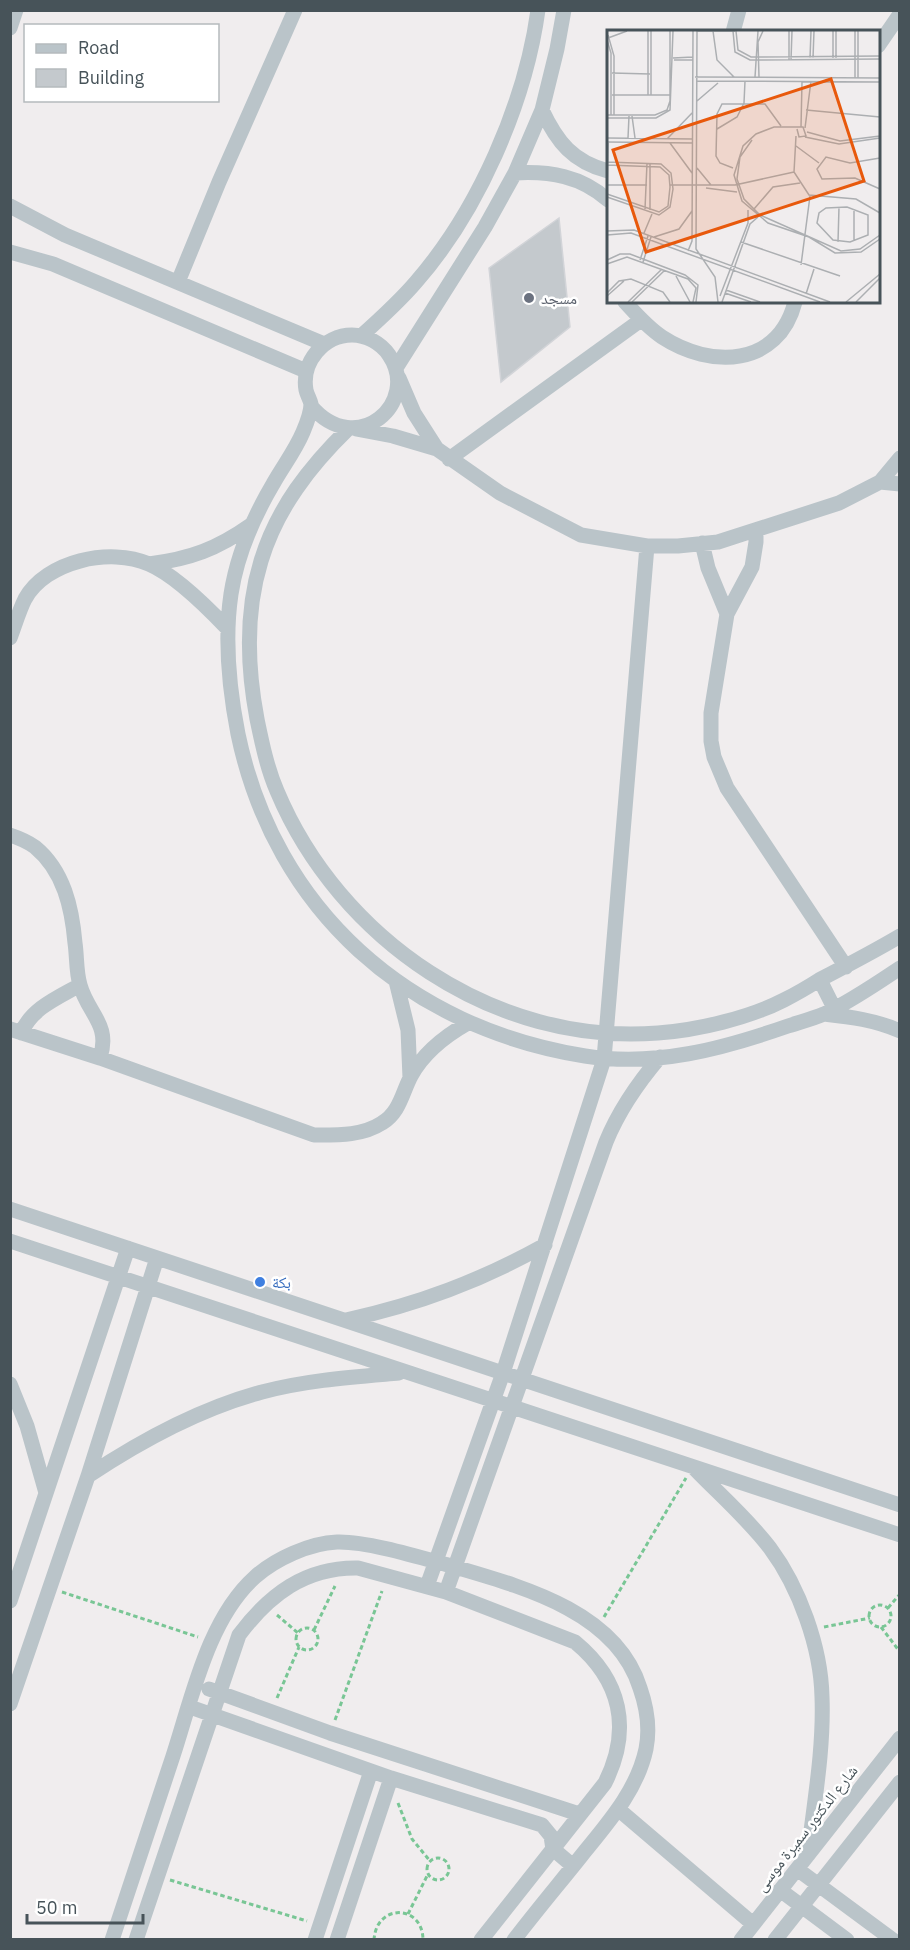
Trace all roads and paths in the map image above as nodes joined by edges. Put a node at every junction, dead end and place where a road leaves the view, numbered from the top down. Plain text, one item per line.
1 (16, 10) edge
2 (295, 10) edge
3 (538, 10) edge
4 (564, 10) edge
5 (739, 10) edge
6 (900, 14) edge
7 (10, 28) edge
8 (734, 30) edge
9 (880, 44) edge
10 (542, 110) junction
11 (601, 169) edge
12 (515, 173) junction
13 (584, 183) junction
14 (607, 199) edge
15 (10, 206) edge
16 (10, 252) edge
17 (178, 282) junction
18 (626, 303) edge
19 (795, 303) edge
20 (641, 320) junction
21 (361, 336) junction
22 (324, 344) junction
23 (306, 371) junction
24 (396, 371) junction
25 (311, 406) junction
26 (351, 428) junction
27 (437, 449) junction
28 (900, 458) edge
29 (449, 459) junction
30 (880, 482) junction
31 (900, 484) edge
32 (251, 525) junction
33 (756, 530) junction
34 (702, 543) junction
35 (647, 546) junction
36 (149, 564) junction
37 (727, 614) junction
38 (227, 628) junction
39 (10, 638) edge
40 (10, 835) edge
41 (900, 936) edge
42 (846, 967) junction
43 (900, 968) edge
44 (820, 980) junction
45 (396, 981) junction
46 (80, 985) junction
47 (829, 1011) junction
48 (468, 1023) junction
49 (16, 1031) edge
50 (900, 1031) edge
51 (606, 1033) junction
52 (100, 1058) junction
53 (660, 1058) junction
54 (604, 1059) junction
55 (410, 1078) junction
56 (10, 1209) edge
57 (10, 1241) edge
58 (545, 1245) junction
59 (128, 1248) junction
60 (157, 1258) junction
61 (118, 1276) junction
62 (148, 1286) junction
63 (345, 1320) junction
64 (407, 1372) junction
65 (502, 1373) junction
66 (521, 1379) junction
67 (10, 1384) edge
68 (493, 1401) junction
69 (511, 1407) junction
70 (692, 1467) junction
71 (88, 1476) junction
72 (46, 1493) junction
73 (900, 1505) edge
74 (900, 1535) edge
75 (435, 1562) junction
76 (455, 1567) junction
77 (343, 1568) junction
78 (388, 1576) junction
79 (427, 1586) junction
80 (49, 1587) junction
81 (446, 1592) junction
82 (900, 1594) edge
83 (10, 1600) edge
84 (264, 1604) junction
85 (888, 1608) junction
86 (870, 1618) junction
87 (598, 1627) junction
88 (881, 1627) junction
89 (314, 1630) junction
90 (810, 1630) junction
91 (298, 1633) junction
92 (212, 1641) junction
93 (299, 1647) junction
94 (900, 1652) edge
95 (197, 1684) junction
96 (219, 1692) junction
97 (10, 1704) edge
98 (190, 1707) junction
99 (271, 1711) junction
100 (211, 1714) junction
101 (330, 1732) junction
102 (900, 1738) edge
103 (370, 1771) junction
104 (391, 1780) junction
105 (900, 1782) edge
106 (618, 1809) junction
107 (579, 1814) junction
108 (553, 1849) junction
109 (808, 1855) junction
110 (430, 1862) junction
111 (573, 1866) junction
112 (797, 1869) junction
113 (428, 1875) junction
114 (157, 1876) junction
115 (818, 1885) junction
116 (780, 1890) junction
117 (801, 1906) junction
118 (408, 1914) junction
119 (753, 1924) junction
120 (317, 1932) edge
121 (112, 1940) edge
122 (136, 1940) edge
123 (337, 1940) edge
124 (374, 1940) edge
125 (423, 1940) edge
126 (481, 1940) edge
127 (514, 1940) edge
128 (741, 1940) edge
129 (775, 1940) edge
130 (847, 1940) edge
131 (893, 1940) edge

1 - 7 street
2 - 17 street
3 - 21 street
4 - 10 street
5 - 8 street
6 - 9 street
10 - 11 street
10 - 12 street
11 - 13 street
12 - 13 street
12 - 24 street
13 - 14 street
15 - 17 street
16 - 23 street
17 - 22 street
18 - 20 street
19 - 20 street
20 - 29 street
21 - 22 street
21 - 24 street
22 - 23 street
23 - 25 street
24 - 26 street
24 - 27 street
25 - 26 street
25 - 32 street
26 - 27 street
26 - 51 street
27 - 29 street
28 - 30 street
29 - 35 street
30 - 31 street
30 - 33 street
32 - 36 street
32 - 38 street
33 - 34 street
33 - 37 street
34 - 35 street
34 - 37 street
35 - 51 street
36 - 38 street
36 - 39 street
37 - 42 street
38 - 45 street
40 - 46 street
41 - 42 street
42 - 44 street
43 - 47 street
44 - 47 street
44 - 51 street
45 - 48 street
45 - 55 street
46 - 49 street
46 - 52 street
47 - 50 street
47 - 53 street
48 - 54 street
48 - 55 street
49 - 52 street
51 - 54 street
52 - 55 street
53 - 54 street
53 - 66 street
54 - 58 street
56 - 59 street
57 - 61 street
58 - 63 street
58 - 65 street
59 - 60 street
59 - 61 street
60 - 62 street
60 - 63 street
61 - 62 street
61 - 72 street
62 - 64 street
62 - 71 street
63 - 65 street
64 - 68 street
64 - 71 street
65 - 66 street
65 - 68 street
66 - 69 street
66 - 73 street
67 - 72 street
68 - 69 street
68 - 75 street
69 - 70 street
69 - 76 street
70 - 74 street
70 - 87 path
70 - 90 street
71 - 80 street
72 - 83 street
75 - 76 street
75 - 79 street
75 - 92 street
76 - 81 street
76 - 87 street
77 - 78 street
77 - 84 street
77 - 89 path
78 - 79 street
78 - 101 path
79 - 81 street
80 - 92 path
80 - 97 street
81 - 107 street
82 - 85 path
84 - 91 path
84 - 96 street
85 - 86 path
85 - 88 path
86 - 88 path
86 - 90 path
87 - 106 street
88 - 94 path
89 - 91 path
89 - 93 path
90 - 109 street
91 - 93 path
92 - 95 street
93 - 99 path
95 - 96 street
95 - 98 street
96 - 99 street
96 - 100 street
98 - 100 street
98 - 121 street
99 - 101 street
100 - 103 street
100 - 114 street
101 - 107 street
102 - 109 street, شارع الدكتور سميرة موسى
103 - 104 street
103 - 120 street
104 - 108 street
104 - 110 path
104 - 123 street
105 - 115 street
106 - 111 street
106 - 119 street
107 - 108 street
108 - 111 street
108 - 126 street
109 - 112 street, شارع الدكتور سميرة موسى
110 - 113 path
110 - 113 path
111 - 127 street
112 - 115 street
112 - 116 street, شارع الدكتور سميرة موسى
113 - 118 path
114 - 120 path
114 - 122 street
115 - 117 street
115 - 131 street
116 - 117 street
116 - 119 street, شارع الدكتور سميرة موسى
117 - 129 street
117 - 130 street
118 - 124 path
118 - 125 path
119 - 128 street, شارع الدكتور سميرة موسى

